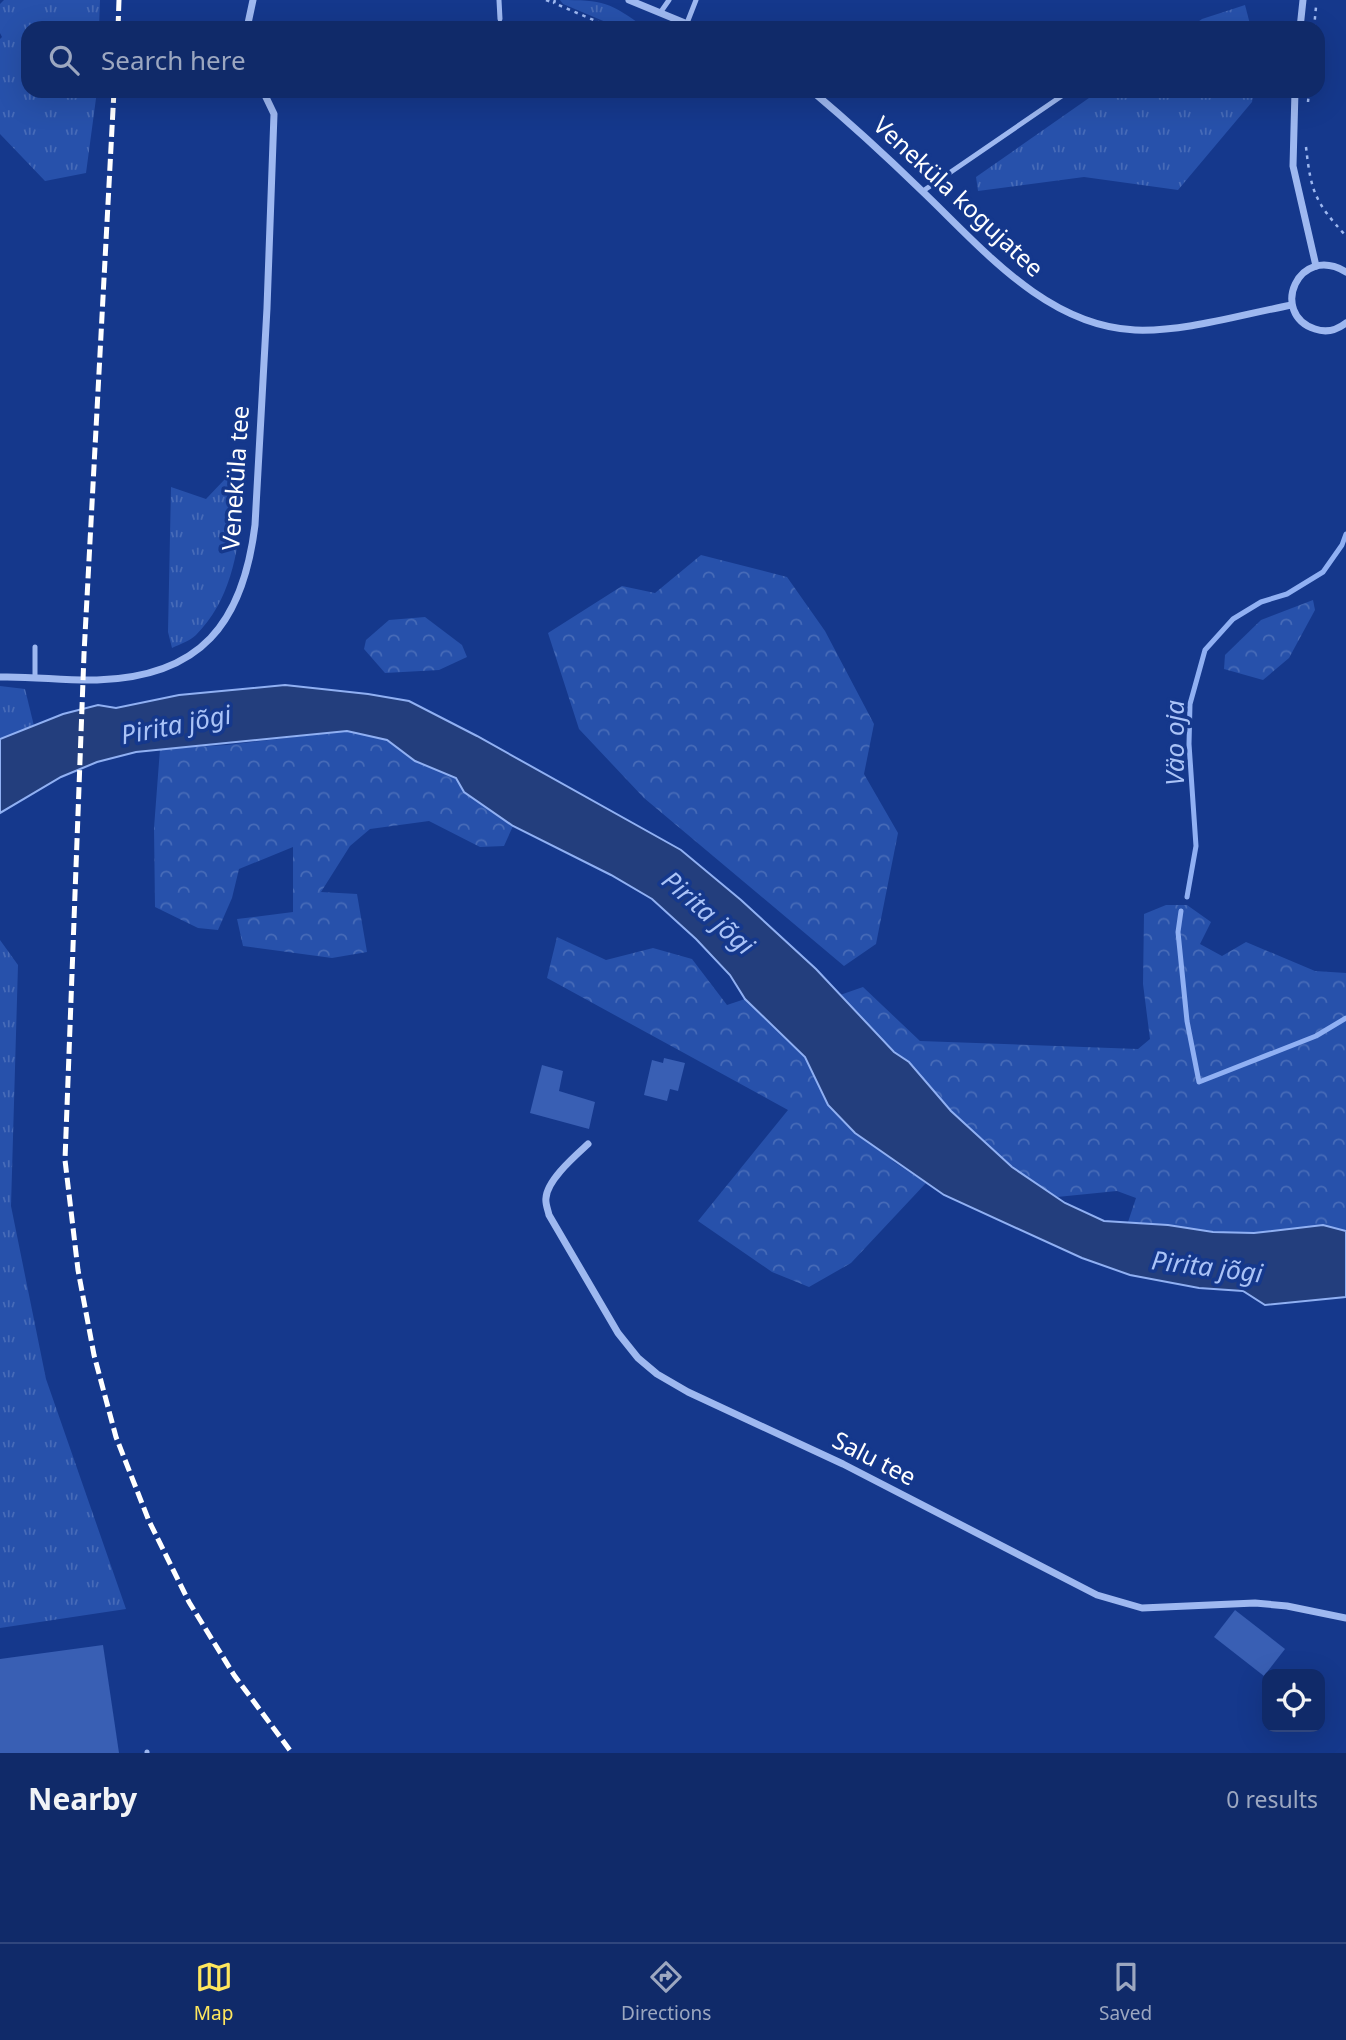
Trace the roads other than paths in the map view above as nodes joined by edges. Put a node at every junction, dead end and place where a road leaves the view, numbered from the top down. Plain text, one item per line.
1 (253, 0) edge
2 (499, 0) edge
3 (629, 0) edge
4 (668, 0) edge
5 (696, 0) edge
6 (1303, 0) edge
7 (660, 13) junction
8 (499, 19) dead end
9 (248, 21) edge
10 (682, 21) edge
11 (688, 21) edge
12 (1301, 21) edge
13 (266, 98) edge
14 (820, 98) edge
15 (1059, 98) edge
16 (1295, 98) edge
17 (923, 191) junction
18 (1316, 266) junction
19 (1346, 272) edge
20 (1292, 305) junction
21 (1346, 323) edge
22 (35, 648) dead end
23 (0, 677) edge
24 (35, 678) junction
25 (588, 1144) dead end
26 (1346, 1618) edge

1 - 9 street
2 - 8 lane
3 - 7 street
4 - 7 lane
5 - 11 lane
6 - 12 street
7 - 10 street
13 - 24 street, Veneküla tee
14 - 17 street, Veneküla kogujatee
15 - 17 lane
16 - 18 street
17 - 20 street, Veneküla kogujatee
18 - 19 street
18 - 20 street
20 - 21 street
22 - 24 lane
23 - 24 street, Veneküla tee
25 - 26 street, Salu tee

